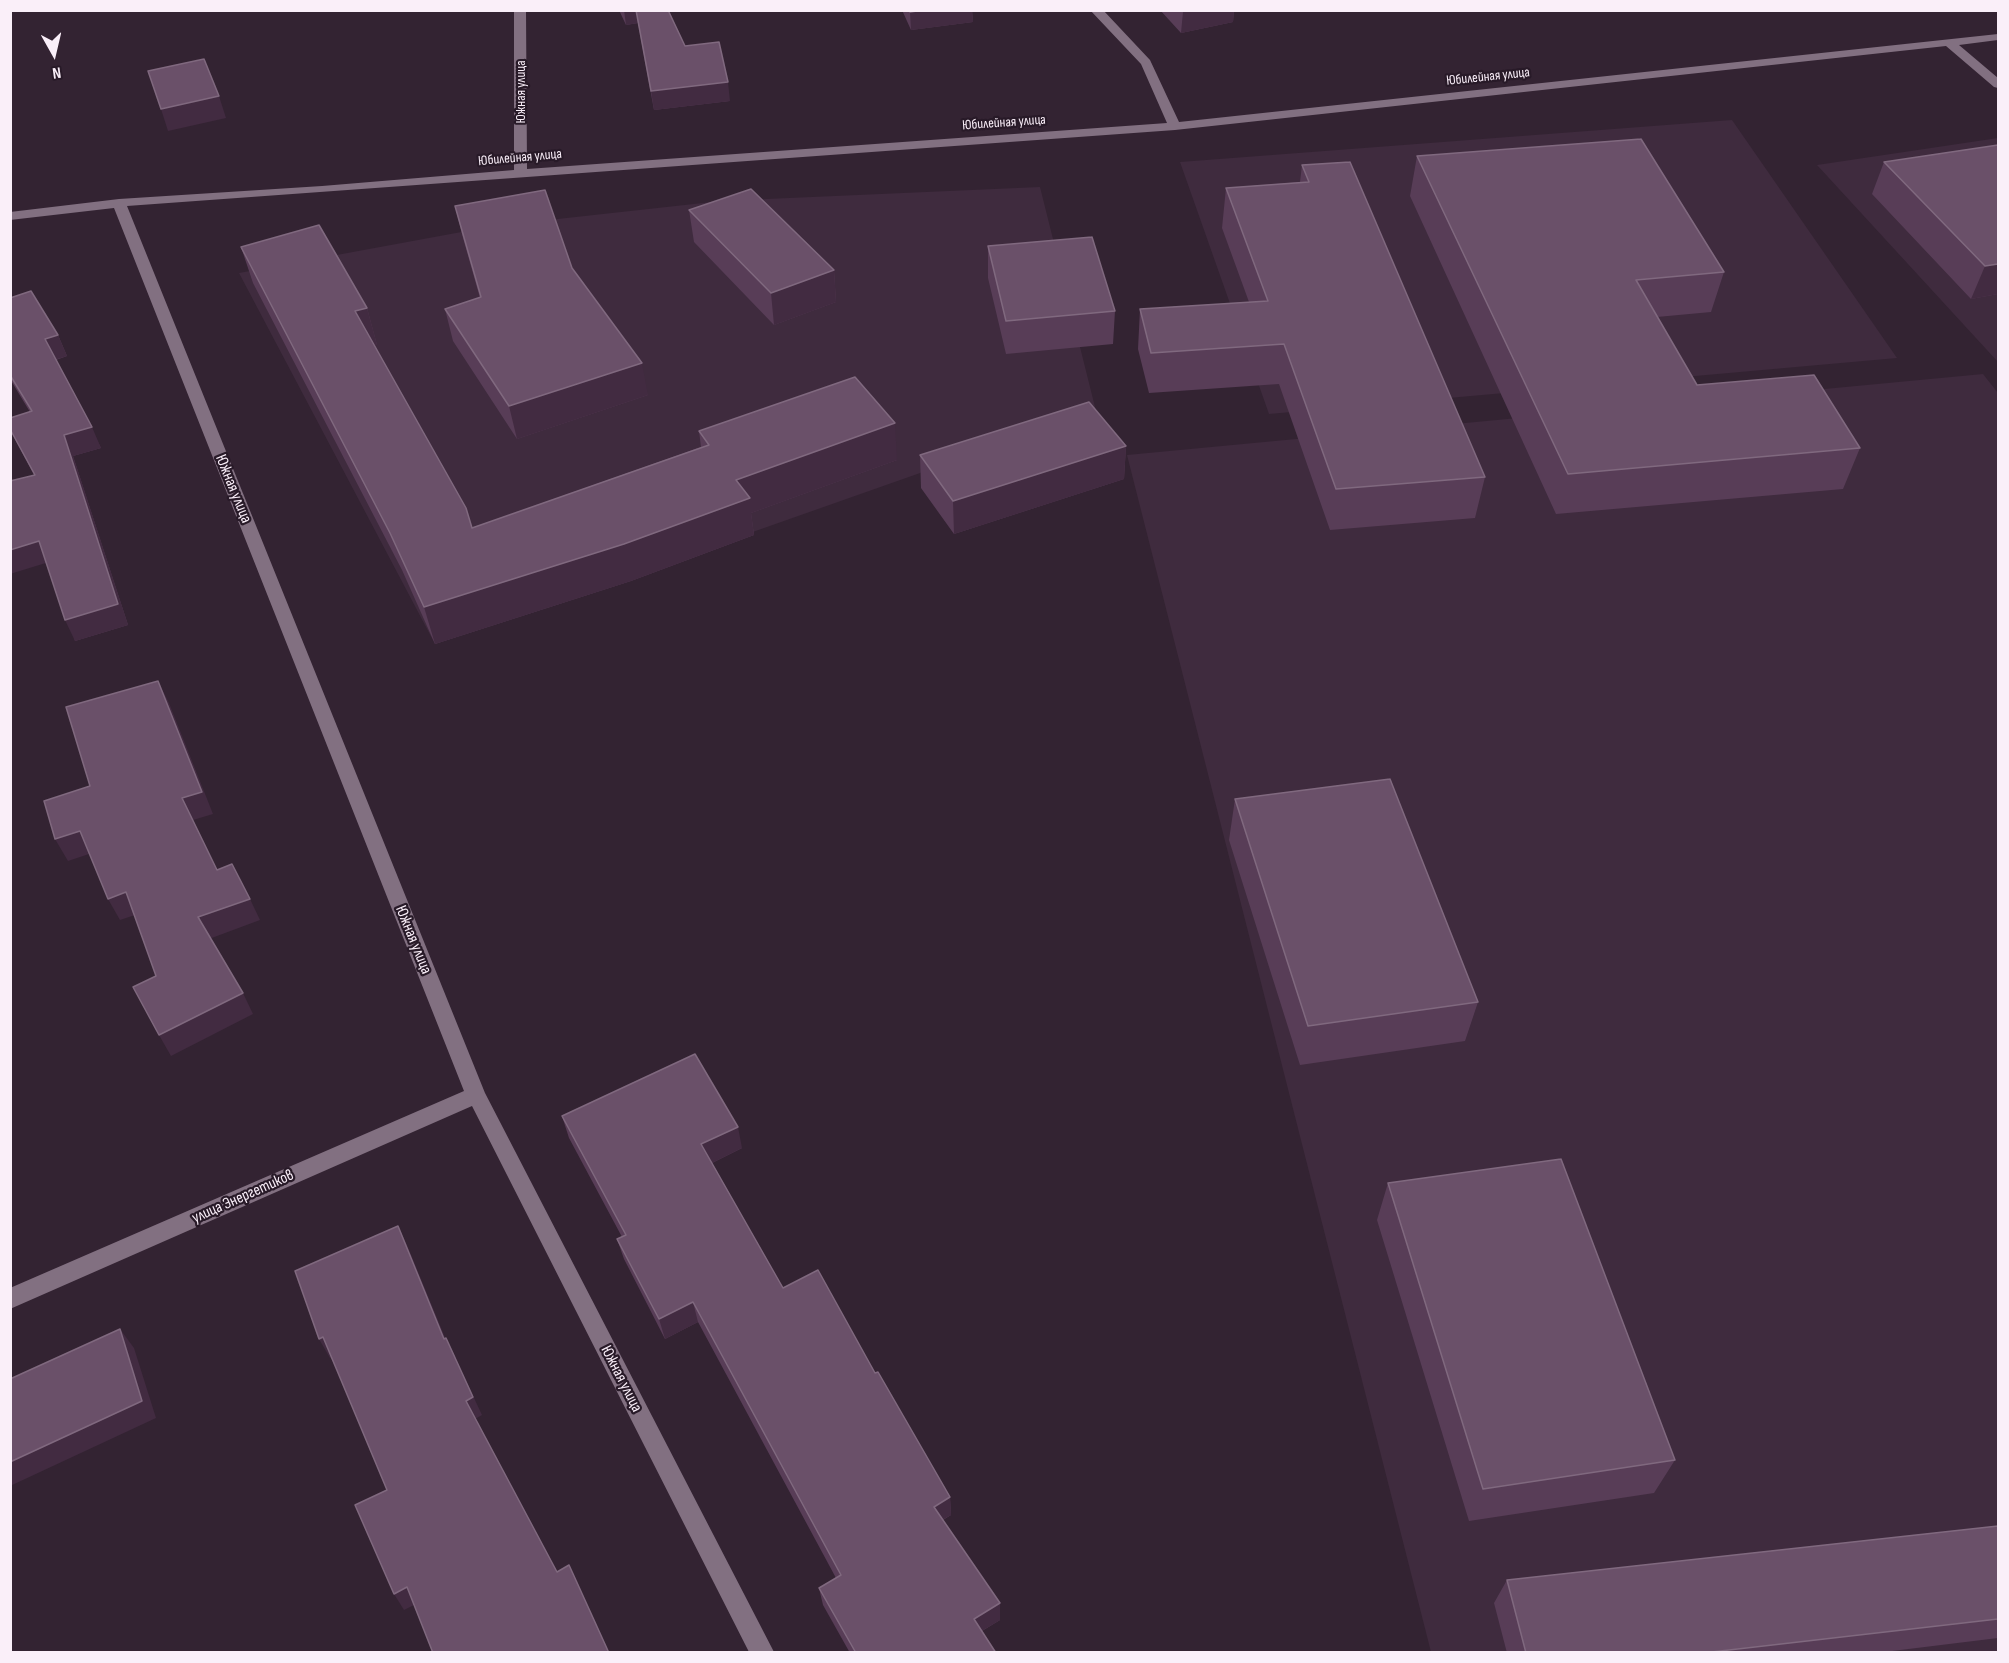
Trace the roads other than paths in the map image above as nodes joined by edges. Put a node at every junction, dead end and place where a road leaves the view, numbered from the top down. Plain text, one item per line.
1 (520, 10) edge
2 (1096, 10) edge
3 (1998, 37) edge
4 (1948, 42) junction
5 (1998, 84) edge
6 (1175, 126) junction
7 (521, 173) junction
8 (119, 203) junction
9 (10, 216) edge
10 (476, 1095) junction
11 (10, 1299) edge
12 (762, 1653) edge

1 - 7 street, Южная улица
2 - 6 street
3 - 4 street, Юбилейная улица
4 - 5 street
4 - 6 street, Юбилейная улица
6 - 7 street, Юбилейная улица
7 - 8 street, Юбилейная улица
8 - 9 street, Юбилейная улица
8 - 10 street, Южная улица
10 - 11 street, улица Энергетиков
10 - 12 street, Южная улица

